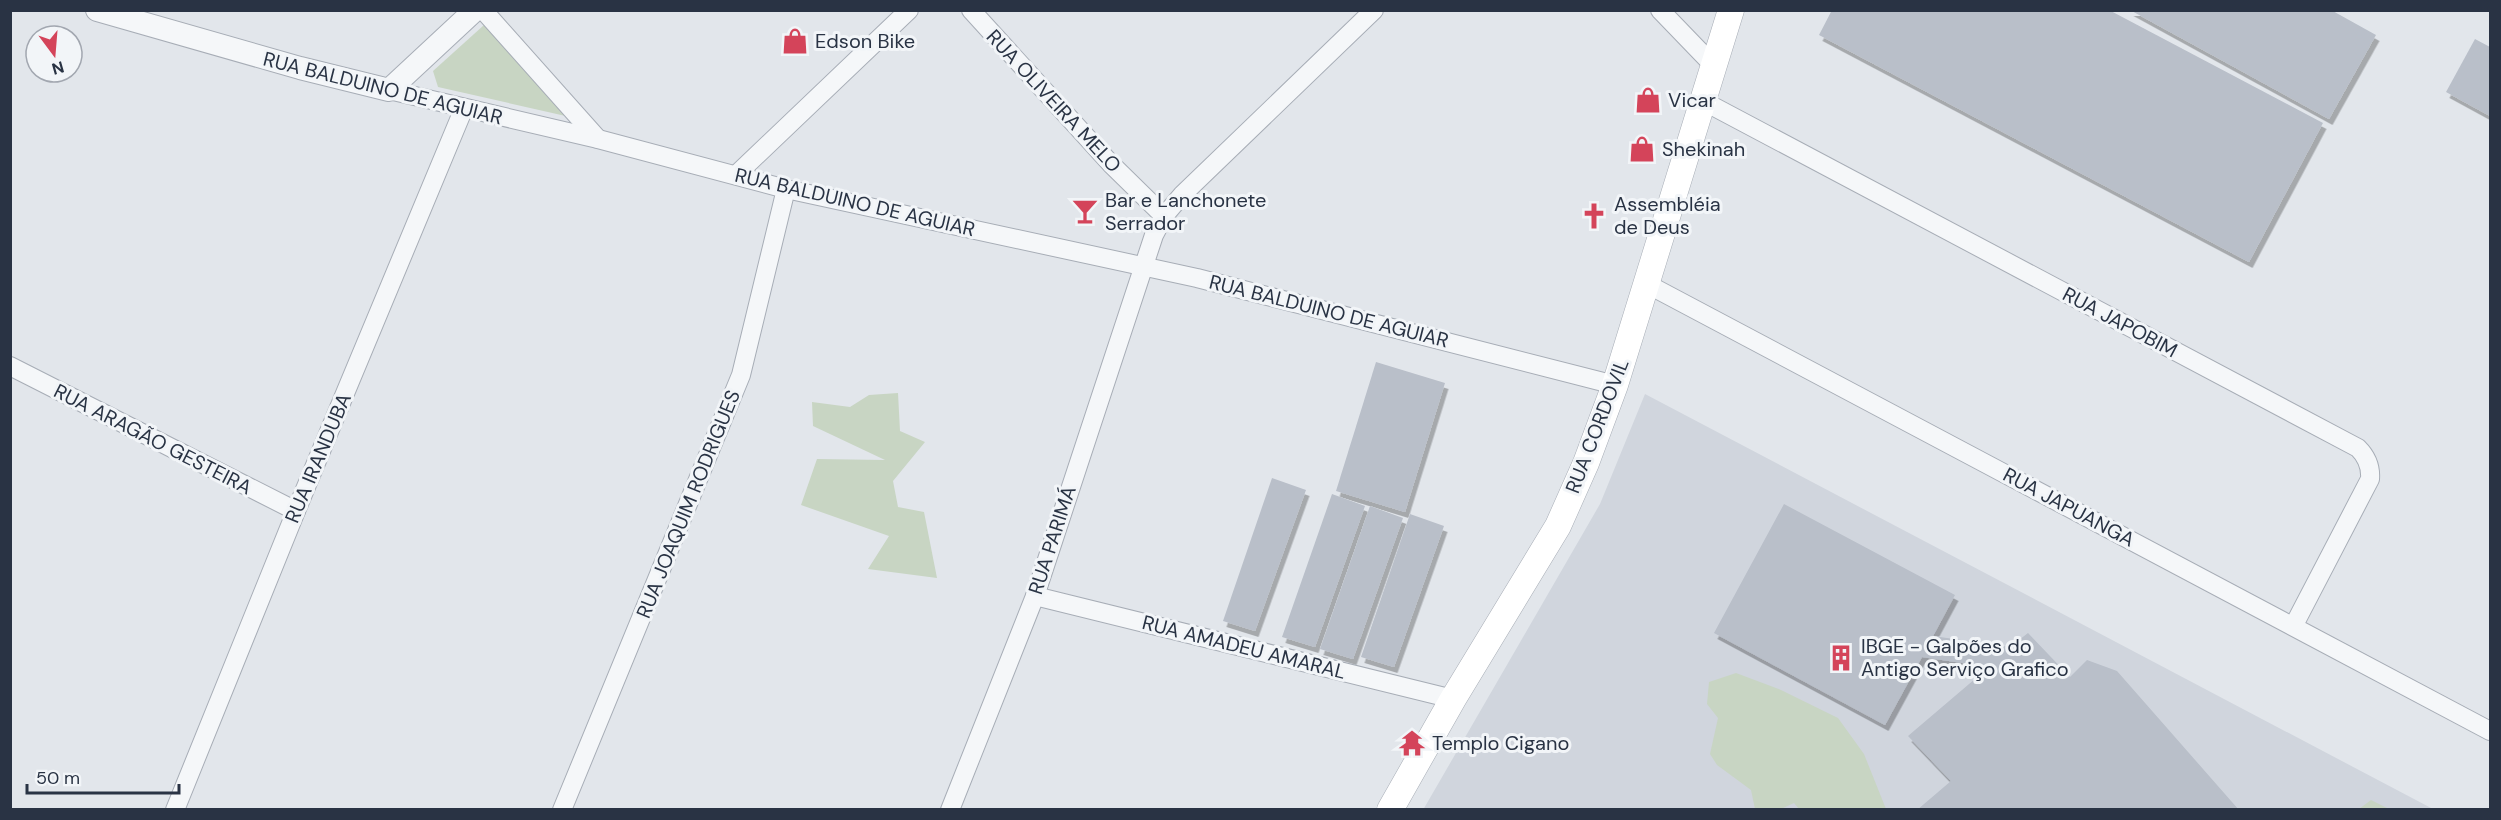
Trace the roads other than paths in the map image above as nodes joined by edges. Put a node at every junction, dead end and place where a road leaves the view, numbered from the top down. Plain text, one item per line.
1 (98, 10) edge
2 (475, 10) edge
3 (483, 10) edge
4 (909, 10) edge
5 (972, 10) edge
6 (1374, 10) edge
7 (1660, 10) edge
8 (1731, 10) edge
9 (1714, 66) junction
10 (388, 90) junction
11 (1705, 102) junction
12 (464, 108) junction
13 (598, 139) junction
14 (736, 175) junction
15 (786, 189) junction
16 (1164, 216) junction
17 (1143, 266) junction
18 (1647, 284) junction
19 (10, 366) edge
20 (1616, 385) junction
21 (296, 511) junction
22 (1035, 596) junction
23 (2294, 625) junction
24 (1453, 699) junction
25 (2490, 731) edge
26 (175, 810) edge
27 (562, 810) edge
28 (950, 810) edge
29 (1390, 810) edge

1 - 10 street, RUA BALDUINO DE AGUIAR
2 - 10 street
3 - 13 street
4 - 14 street
5 - 16 street, RUA OLIVEIRA MELO
6 - 16 street, RUA PARIMÁ
7 - 9 street
8 - 9 main road, RUA CORDOVIL
9 - 11 main road, RUA CORDOVIL
10 - 12 street, RUA BALDUINO DE AGUIAR
11 - 18 main road, RUA CORDOVIL
11 - 23 street, RUA JAPOBIM
12 - 13 street, RUA BALDUINO DE AGUIAR
12 - 21 street, RUA IRANDUBA
13 - 14 street, RUA BALDUINO DE AGUIAR
14 - 15 street, RUA BALDUINO DE AGUIAR
15 - 17 street, RUA BALDUINO DE AGUIAR
15 - 27 street, RUA JOAQUIM RODRIGUES
16 - 17 street, RUA PARIMÁ
17 - 20 street, RUA BALDUINO DE AGUIAR
17 - 22 street, RUA PARIMÁ
18 - 20 main road, RUA CORDOVIL
18 - 23 street, RUA JAPUANGA
19 - 21 street, RUA ARAGÃO GESTEIRA
20 - 24 main road, RUA CORDOVIL
21 - 26 street, RUA IRANDUBA
22 - 24 street, RUA AMADEU AMARAL
22 - 28 street, RUA PARIMÁ
23 - 25 street, RUA JAPUANGA
24 - 29 main road, RUA CORDOVIL

